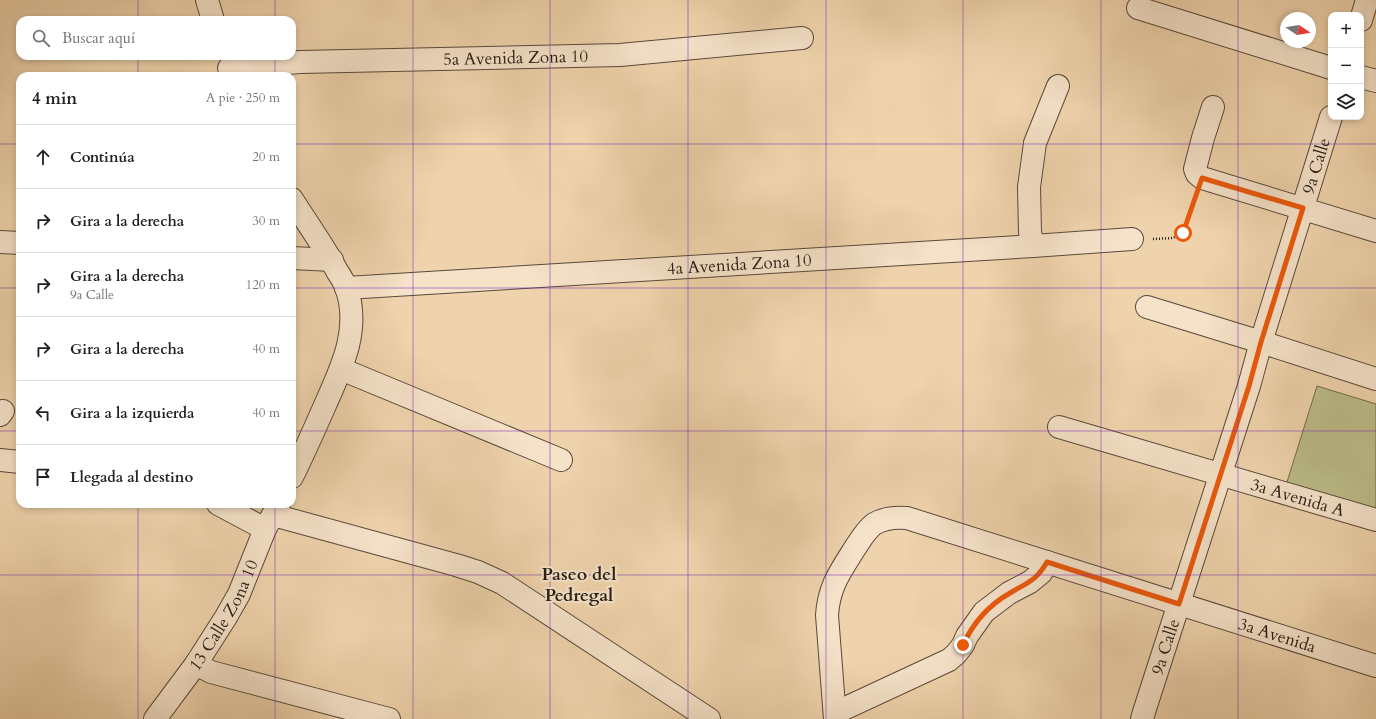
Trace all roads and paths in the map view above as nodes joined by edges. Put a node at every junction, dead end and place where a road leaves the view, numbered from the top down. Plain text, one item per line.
1 (207, 0) edge
2 (1367, 0) edge
3 (1138, 8) dead end
4 (1363, 12) edge
5 (212, 16) edge
6 (802, 38) dead end
7 (229, 67) edge
8 (1328, 67) edge
9 (1364, 78) edge
10 (1376, 81) edge
11 (1058, 86) dead end
12 (1213, 107) dead end
13 (1330, 120) edge
14 (1202, 178) junction
15 (296, 205) edge
16 (1303, 208) junction
17 (1376, 231) edge
18 (1132, 239) joint
19 (0, 242) edge
20 (16, 243) edge
21 (1034, 246) junction
22 (296, 258) edge
23 (332, 260) junction
24 (346, 288) junction
25 (1147, 307) dead end
26 (1261, 342) junction
27 (340, 369) junction
28 (1376, 379) edge
29 (1059, 427) dead end
30 (0, 460) edge
31 (561, 460) dead end
32 (16, 462) edge
33 (296, 469) edge
34 (1220, 475) junction
35 (236, 508) edge
36 (272, 516) edge
37 (1376, 520) edge
38 (1047, 562) junction
39 (1179, 604) junction
40 (196, 664) junction
41 (1376, 666) edge
42 (835, 716) edge
43 (156, 719) edge
44 (389, 719) edge
45 (709, 719) edge
46 (1142, 719) edge

1 - 5 street
2 - 4 street
3 - 8 street
6 - 7 street, 5a Avenida Zona 10
9 - 10 street
11 - 21 street
12 - 14 street
13 - 16 street, 9a Calle
14 - 16 street
14 - 18 path
15 - 23 street
16 - 17 street
16 - 26 street, 9a Calle
18 - 21 street, 4a Avenida Zona 10
19 - 20 street
21 - 24 street, 4a Avenida Zona 10
22 - 23 street
23 - 24 street
24 - 27 street
25 - 26 street
26 - 28 street
26 - 34 street, 9a Calle
27 - 31 street
27 - 33 street
29 - 34 street, 3a Avenida A
30 - 32 street
34 - 37 street, 3a Avenida A
34 - 39 street, 9a Calle
35 - 36 street
36 - 40 street, 13 Calle Zona 10
36 - 45 street
38 - 39 street, 3a Avenida
38 - 42 street
38 - 42 street, 3a Avenida
39 - 41 street, 3a Avenida
39 - 46 street, 9a Calle
40 - 43 street, 13 Calle Zona 10
40 - 44 street

